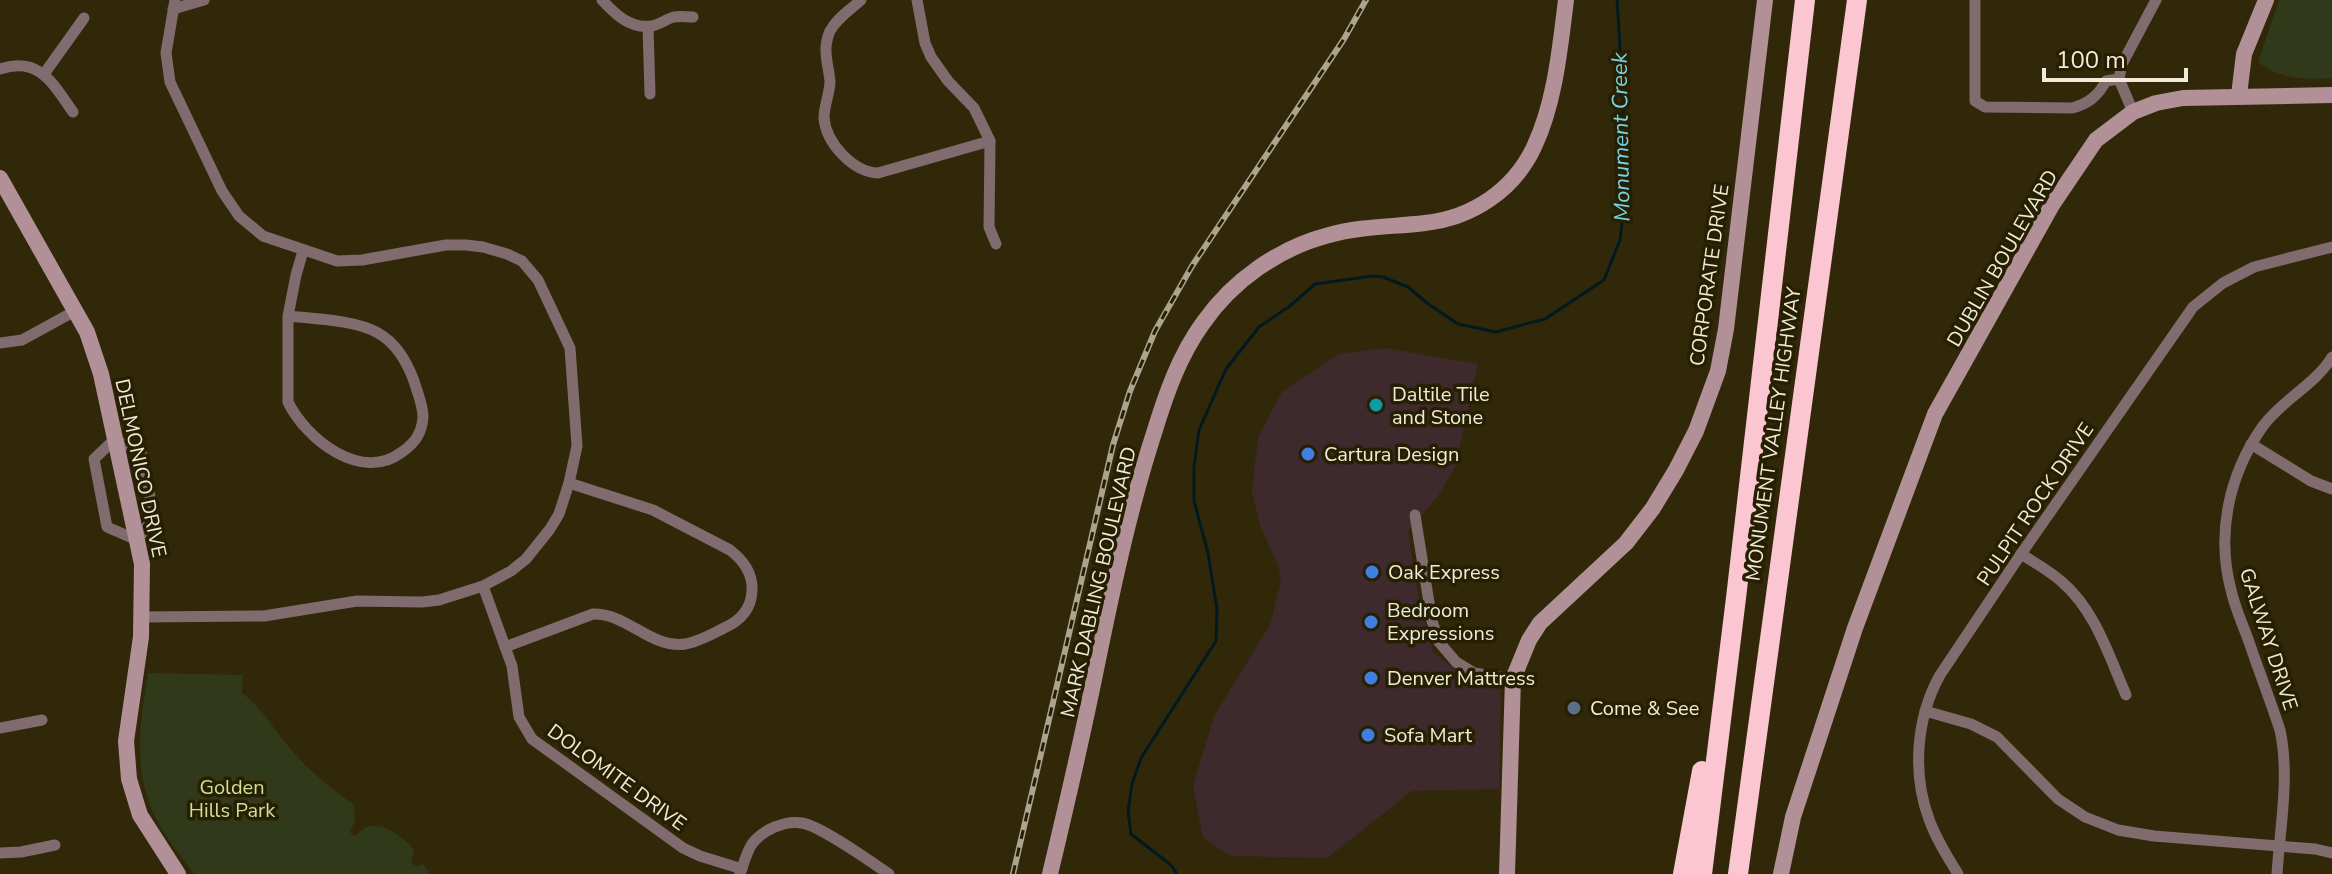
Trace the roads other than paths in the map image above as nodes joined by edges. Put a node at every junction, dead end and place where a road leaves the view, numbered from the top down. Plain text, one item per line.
1 (204, 0) edge
2 (602, 0) edge
3 (861, 0) edge
4 (917, 0) edge
5 (1566, 0) edge
6 (1765, 0) edge
7 (1805, 0) edge
8 (1857, 0) edge
9 (1975, 0) edge
10 (2156, 0) edge
11 (2266, 0) edge
12 (174, 5) edge
13 (693, 17) dead end
14 (84, 18) dead end
15 (648, 27) junction
16 (0, 69) edge
17 (44, 74) junction
18 (2119, 79) junction
19 (650, 94) dead end
20 (2239, 95) junction
21 (2332, 95) edge
22 (73, 112) dead end
23 (2133, 112) junction
24 (990, 141) junction
25 (0, 178) edge
26 (996, 244) dead end
27 (2332, 247) edge
28 (303, 251) junction
29 (75, 311) junction
30 (288, 316) junction
31 (0, 343) edge
32 (2332, 357) edge
33 (114, 440) junction
34 (2251, 444) junction
35 (569, 483) junction
36 (2332, 489) edge
37 (1415, 515) dead end
38 (137, 540) junction
39 (2021, 554) junction
40 (483, 586) junction
41 (1736, 598) junction
42 (142, 617) junction
43 (505, 647) junction
44 (1513, 679) junction
45 (2126, 695) dead end
46 (1925, 711) junction
47 (42, 720) dead end
48 (0, 728) edge
49 (55, 845) dead end
50 (2278, 846) junction
51 (0, 853) edge
52 (2332, 853) edge
53 (741, 872) edge
54 (178, 874) edge
55 (889, 874) edge
56 (1050, 874) edge
57 (1507, 874) edge
58 (1683, 874) edge
59 (1702, 874) edge
60 (1738, 874) edge
61 (1781, 874) edge
62 (1958, 874) edge
63 (2277, 874) edge

1 - 12 street
2 - 15 street
3 - 24 street
4 - 24 street
5 - 56 street, MARK DABLING BOULEVARD
6 - 44 street, CORPORATE DRIVE
7 - 41 highway, MONUMENT VALLEY HIGHWAY
8 - 60 highway, MONUMENT VALLEY HIGHWAY
9 - 18 street
10 - 18 street
11 - 20 street
12 - 28 street
13 - 15 street
14 - 17 street
15 - 19 street
16 - 17 street
17 - 22 street
18 - 23 street
20 - 21 street, DUBLIN BOULEVARD
20 - 23 street, DUBLIN BOULEVARD
23 - 61 street, DUBLIN BOULEVARD
24 - 26 street
25 - 29 street, DELMONICO DRIVE
27 - 39 street, PULPIT ROCK DRIVE
28 - 30 street
28 - 35 street
29 - 31 street
29 - 33 street, DELMONICO DRIVE
30 - 30 street
32 - 34 street, GALWAY DRIVE
33 - 38 street, DELMONICO DRIVE
33 - 38 street
33 - 38 street
34 - 36 street
34 - 50 street, GALWAY DRIVE
35 - 40 street
35 - 43 street
37 - 44 street
38 - 42 street, DELMONICO DRIVE
39 - 45 street
39 - 46 street, PULPIT ROCK DRIVE
40 - 42 street
40 - 43 street, DOLOMITE DRIVE
41 - 58 highway
41 - 59 highway, MONUMENT VALLEY HIGHWAY
42 - 54 street, DELMONICO DRIVE
43 - 53 street, DOLOMITE DRIVE
44 - 57 street, CORPORATE DRIVE
46 - 50 street
46 - 62 street, PULPIT ROCK DRIVE
47 - 48 street
49 - 51 street
50 - 52 street
50 - 63 street, GALWAY DRIVE
53 - 55 street, DOLOMITE DRIVE

